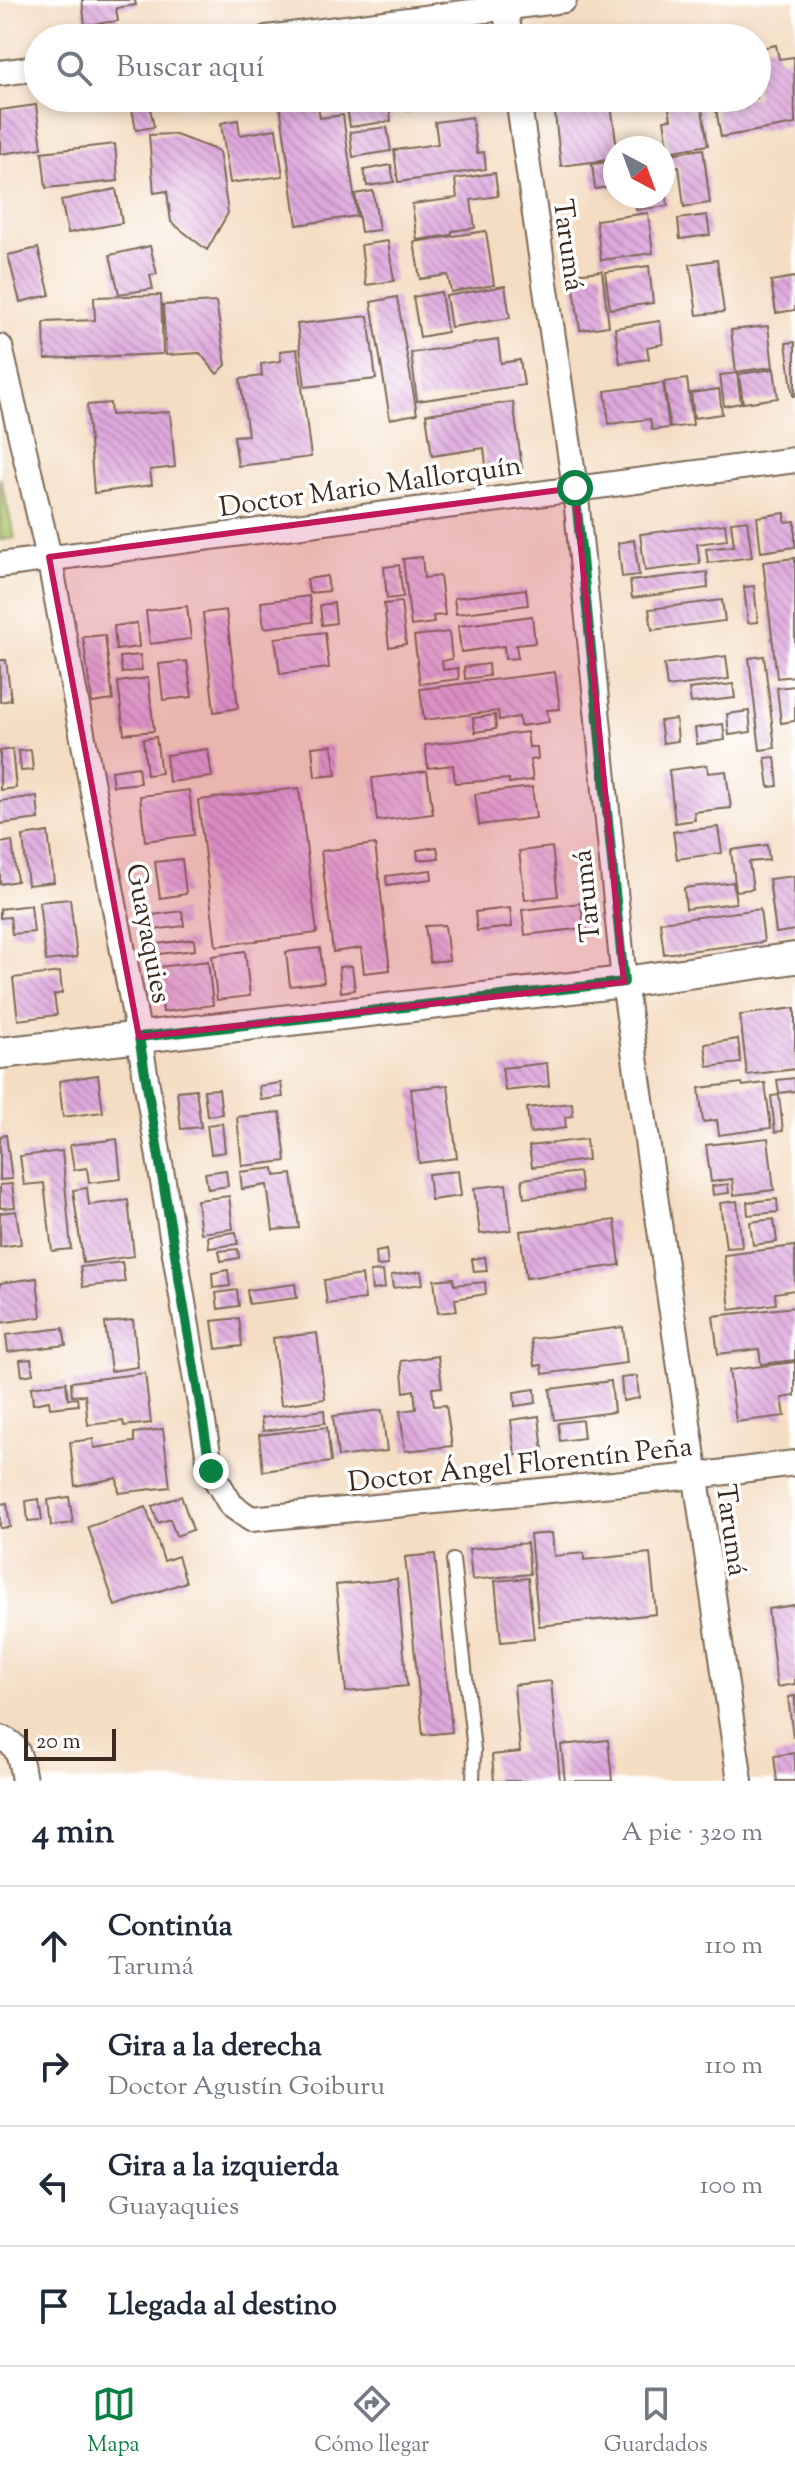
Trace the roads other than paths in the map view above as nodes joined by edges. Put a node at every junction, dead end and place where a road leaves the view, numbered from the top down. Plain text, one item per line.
1 (564, 0) edge
2 (505, 3) edge
3 (362, 24) edge
4 (508, 24) edge
5 (24, 70) edge
6 (0, 73) edge
7 (520, 112) edge
8 (0, 347) edge
9 (795, 460) edge
10 (575, 488) junction
11 (49, 557) junction
12 (0, 565) edge
13 (795, 958) edge
14 (624, 982) junction
15 (139, 1037) junction
16 (0, 1053) edge
17 (795, 1463) edge
18 (695, 1476) junction
19 (251, 1519) joint
20 (453, 1560) dead end
21 (0, 1738) edge
22 (24, 1781) edge
23 (473, 1781) edge
24 (740, 1781) edge

1 - 2 street
2 - 3 street
2 - 4 street
5 - 6 street
7 - 10 street, Tarumá
8 - 11 street, Guayaquies
9 - 10 street, Doctor Mario Mallorquín
10 - 11 street, Doctor Mario Mallorquín
10 - 14 street, Tarumá
11 - 12 street, Doctor Mario Mallorquín
11 - 15 street, Guayaquies
13 - 14 street
14 - 15 street
14 - 18 street, Tarumá
15 - 16 street
15 - 19 street, Guayaquies
17 - 18 street, Doctor Ángel Florentín Peña
18 - 19 street, Doctor Ángel Florentín Peña
18 - 24 street, Tarumá
20 - 23 lane
21 - 22 street

